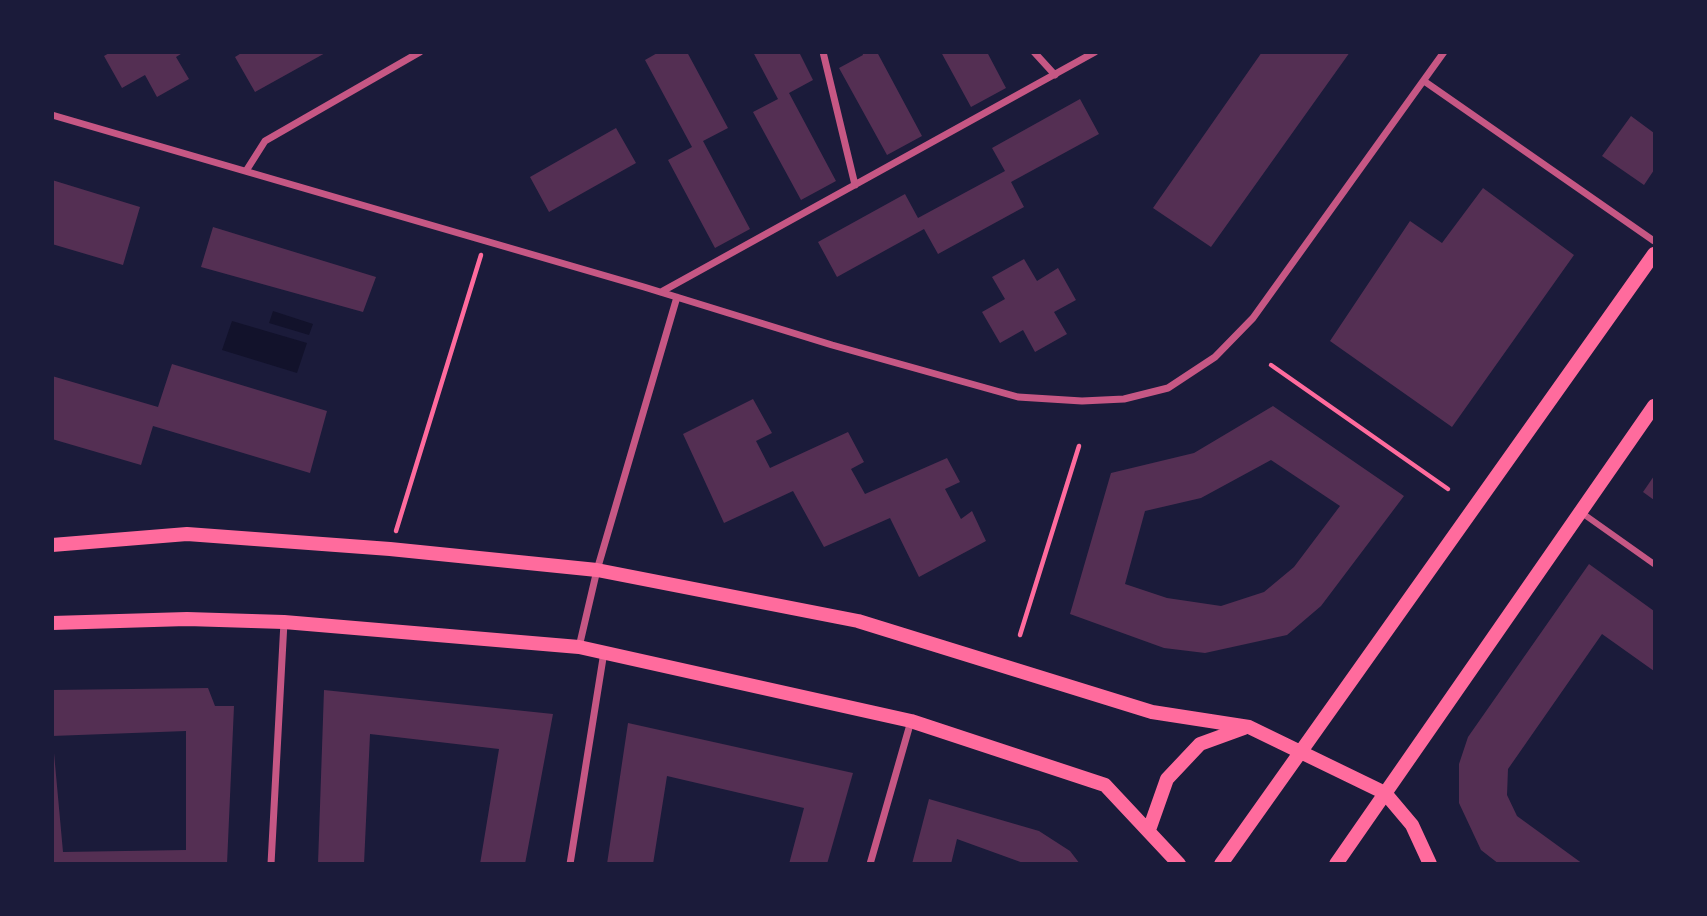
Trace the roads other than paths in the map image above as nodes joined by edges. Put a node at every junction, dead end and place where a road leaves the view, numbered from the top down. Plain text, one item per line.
1 (420, 52) edge
2 (823, 52) edge
3 (1034, 52) edge
4 (1095, 52) edge
5 (1440, 54) edge
6 (1055, 75) junction
7 (1424, 81) junction
8 (52, 114) edge
9 (246, 171) junction
10 (855, 185) junction
11 (1654, 241) edge
12 (1654, 254) edge
13 (661, 292) junction
14 (677, 297) junction
15 (1654, 406) edge
16 (1580, 512) junction
17 (52, 545) edge
18 (1654, 564) edge
19 (597, 570) junction
20 (284, 622) junction
21 (52, 623) edge
22 (579, 647) junction
23 (604, 652) junction
24 (911, 722) junction
25 (1249, 727) junction
26 (1300, 750) junction
27 (1385, 793) junction
28 (1149, 830) junction
29 (271, 863) edge
30 (570, 863) edge
31 (870, 863) edge
32 (1179, 863) edge
33 (1222, 863) edge
34 (1336, 863) edge
35 (1430, 863) edge

1 - 9 street
2 - 10 street
3 - 6 street
4 - 6 street
5 - 7 street
6 - 10 street
7 - 11 street
7 - 14 street
8 - 9 street
9 - 13 street
10 - 13 street
12 - 26 main road
13 - 14 street
14 - 19 street
15 - 16 main road
16 - 18 street
16 - 27 main road
17 - 19 main road
19 - 22 street
19 - 25 main road
20 - 21 main road
20 - 22 main road
20 - 29 street
22 - 23 main road
23 - 24 main road
23 - 30 street
24 - 28 main road
24 - 31 street
25 - 26 main road
25 - 28 main road
26 - 27 main road
26 - 33 main road
27 - 34 main road
27 - 35 main road
28 - 32 main road

